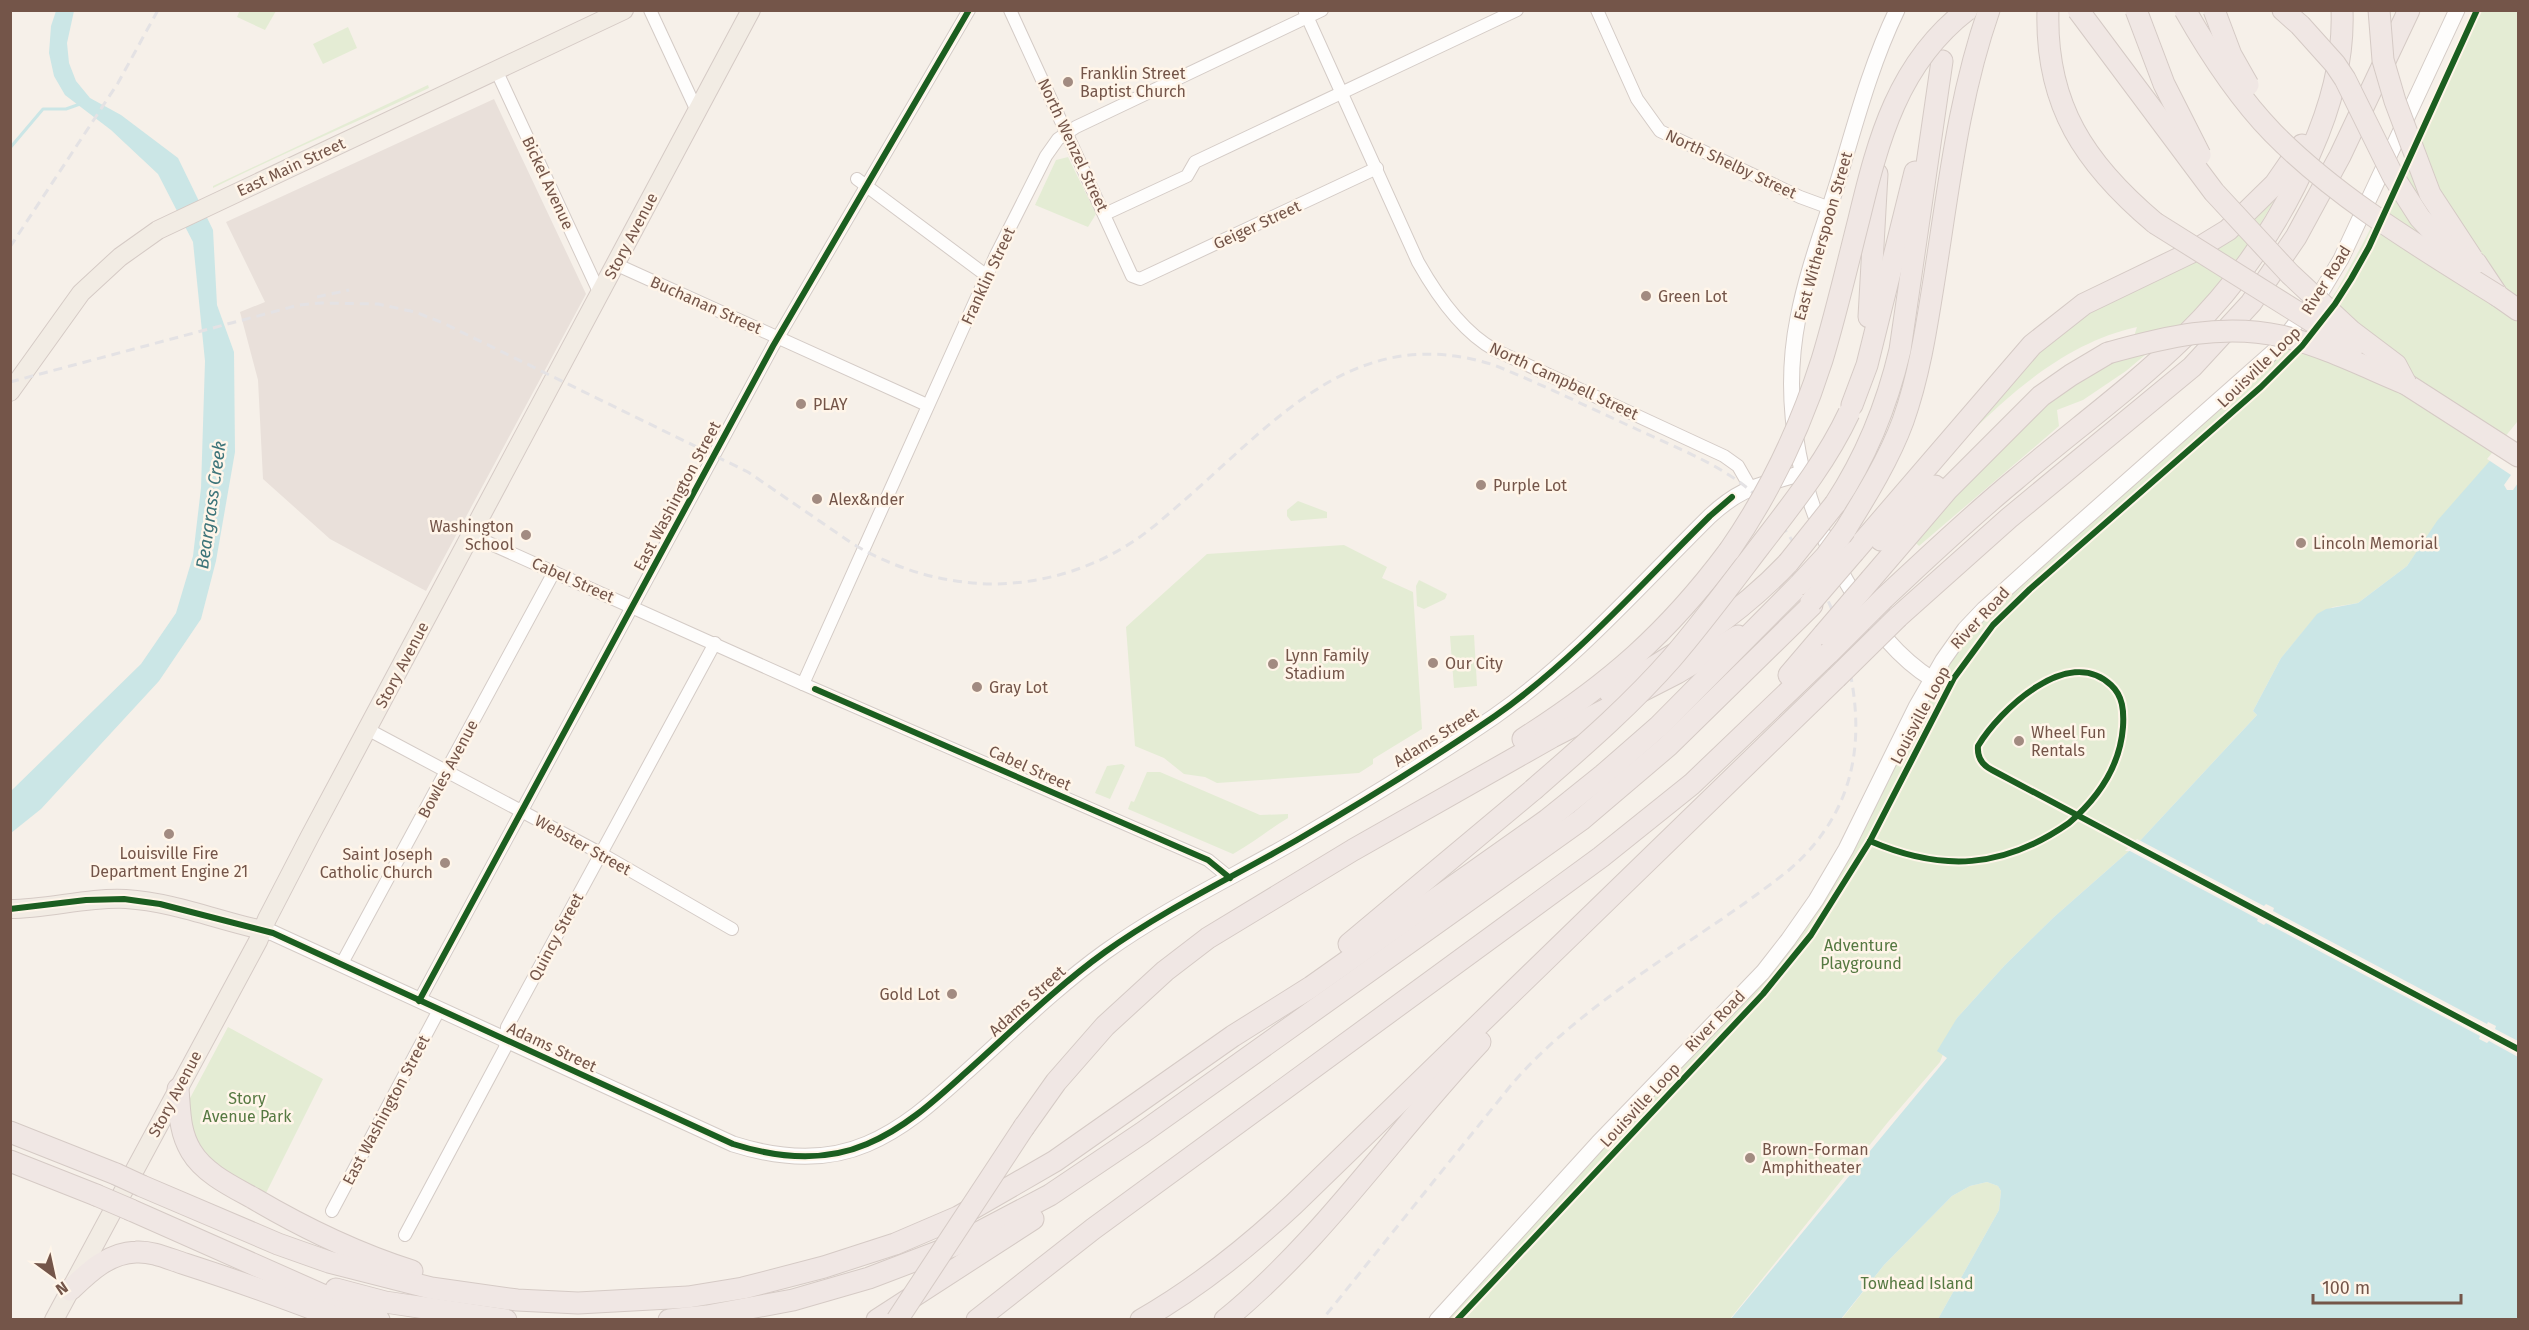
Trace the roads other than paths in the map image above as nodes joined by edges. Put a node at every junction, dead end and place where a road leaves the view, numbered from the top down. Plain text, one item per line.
1 (650, 10) edge
2 (751, 10) edge
3 (969, 10) edge
4 (1010, 10) edge
5 (1322, 10) edge
6 (1517, 10) edge
7 (1597, 10) edge
8 (1898, 10) edge
9 (1952, 10) edge
10 (1967, 10) edge
11 (1989, 10) edge
12 (2048, 10) edge
13 (2079, 10) edge
14 (2136, 10) edge
15 (2186, 10) edge
16 (2214, 10) edge
17 (2283, 10) edge
18 (2336, 10) edge
19 (2342, 10) edge
20 (2379, 10) edge
21 (2409, 10) edge
22 (2457, 10) edge
23 (623, 11) edge
24 (1306, 14) edge
25 (1942, 61) junction
26 (497, 72) junction
27 (1342, 92) junction
28 (697, 111) junction
29 (1890, 115) junction
30 (1067, 133) junction
31 (2302, 158) junction
32 (1377, 168) junction
33 (861, 182) junction
34 (1830, 207) junction
35 (1105, 214) junction
36 (2259, 242) junction
37 (2476, 263) junction
38 (615, 264) junction
39 (987, 276) junction
40 (1136, 279) joint
41 (600, 294) junction
42 (2498, 296) junction
43 (2518, 310) edge
44 (779, 338) junction
45 (2108, 353) junction
46 (2406, 384) junction
47 (10, 392) edge
48 (927, 405) junction
49 (1850, 409) junction
50 (2518, 456) edge
51 (1801, 473) junction
52 (1750, 487) junction
53 (471, 536) junction
54 (1857, 556) junction
55 (554, 572) junction
56 (1805, 602) junction
57 (633, 606) junction
58 (1764, 621) junction
59 (715, 643) junction
60 (1826, 644) junction
61 (1932, 679) junction
62 (802, 684) junction
63 (368, 729) junction
64 (1497, 756) junction
65 (446, 771) junction
66 (1706, 806) junction
67 (522, 812) junction
68 (1353, 850) junction
69 (600, 854) junction
70 (1230, 878) junction
71 (10, 909) edge
72 (732, 929) dead end
73 (262, 930) junction
74 (341, 965) junction
75 (419, 1001) junction
76 (439, 1010) junction
77 (1233, 1036) junction
78 (506, 1041) junction
79 (1208, 1086) junction
80 (178, 1089) junction
81 (10, 1132) edge
82 (10, 1161) edge
83 (332, 1211) dead end
84 (405, 1235) dead end
85 (187, 1264) junction
86 (277, 1275) junction
87 (766, 1281) junction
88 (70, 1290) junction
89 (54, 1320) edge
90 (301, 1320) edge
91 (342, 1320) edge
92 (379, 1320) edge
93 (506, 1320) edge
94 (669, 1320) edge
95 (877, 1320) edge
96 (897, 1320) edge
97 (977, 1320) edge
98 (1141, 1320) edge
99 (1225, 1320) edge
100 (1437, 1320) edge

1 - 28 street
2 - 28 main road, Story Avenue
3 - 33 street, East Washington Street
4 - 30 street, North Wenzel Street
5 - 24 street, Franklin Street
6 - 27 street
7 - 34 street, North Shelby Street
8 - 34 street, East Witherspoon Street
9 - 25 highway
10 - 29 highway, bridge
11 - 56 highway, bridge
12 - 46 highway, bridge
13 - 36 highway, bridge
14 - 36 highway, bridge
15 - 31 highway, bridge
16 - 31 highway, bridge
17 - 37 highway, bridge
18 - 54 highway
19 - 60 highway, bridge
20 - 37 highway, bridge
21 - 66 highway, bridge
22 - 61 street, River Road
23 - 26 main road, East Main Street
24 - 27 street, North Campbell Street
24 - 30 street, Franklin Street
25 - 49 highway
25 - 64 highway, bridge
26 - 41 street, Bickel Avenue
26 - 47 main road, East Main Street
27 - 32 street, North Campbell Street
27 - 35 street
28 - 38 main road, Story Avenue
29 - 49 highway, bridge
29 - 64 highway, bridge
30 - 35 street, North Wenzel Street
30 - 39 street, Franklin Street
31 - 42 highway, bridge
32 - 40 street, Geiger Street
32 - 52 street, North Campbell Street
33 - 39 street
33 - 44 street, East Washington Street
34 - 51 street, East Witherspoon Street
35 - 40 street, North Wenzel Street
36 - 46 highway, bridge
37 - 42 highway, bridge
38 - 41 main road, Story Avenue
38 - 44 street, Buchanan Street
39 - 48 street, Franklin Street
41 - 53 main road, Story Avenue
42 - 43 highway
44 - 48 street, Buchanan Street
44 - 57 street, East Washington Street
45 - 46 highway, bridge
45 - 54 highway
45 - 60 highway, bridge
46 - 50 highway
48 - 62 street, Franklin Street
49 - 77 highway, bridge
51 - 52 street, Adams Street
51 - 61 street, East Witherspoon Street
52 - 70 street, Adams Street
53 - 55 street, Cabel Street
53 - 63 main road, Story Avenue
54 - 56 highway, bridge
55 - 57 street, Cabel Street
55 - 65 street, Bowles Avenue
56 - 58 highway
56 - 79 highway
57 - 59 street, Cabel Street
57 - 67 street, East Washington Street
58 - 68 highway
58 - 77 highway
59 - 62 street, Cabel Street
59 - 69 street, Quincy Street
60 - 97 highway
61 - 100 street, River Road
62 - 70 street, Cabel Street
63 - 65 street, Webster Street
63 - 73 main road, Story Avenue
64 - 68 highway
65 - 67 street, Webster Street
65 - 74 street, Bowles Avenue
66 - 98 highway
66 - 99 highway
67 - 69 street, Webster Street
67 - 75 street, East Washington Street
68 - 96 highway, bridge
69 - 72 street, Webster Street
69 - 78 street, Quincy Street
70 - 78 street, Adams Street
71 - 73 main road
73 - 74 street, Adams Street
73 - 80 main road, Story Avenue
74 - 75 street, Adams Street
75 - 76 street, Adams Street
76 - 78 street, Adams Street
76 - 83 street, East Washington Street
77 - 87 highway
78 - 84 street, Quincy Street
79 - 94 highway
79 - 95 highway
80 - 87 highway
80 - 88 main road, Story Avenue
81 - 87 highway, bridge
82 - 86 highway, bridge
85 - 88 highway
85 - 90 highway
85 - 91 highway
86 - 92 highway
86 - 93 highway
88 - 89 main road, Story Avenue

